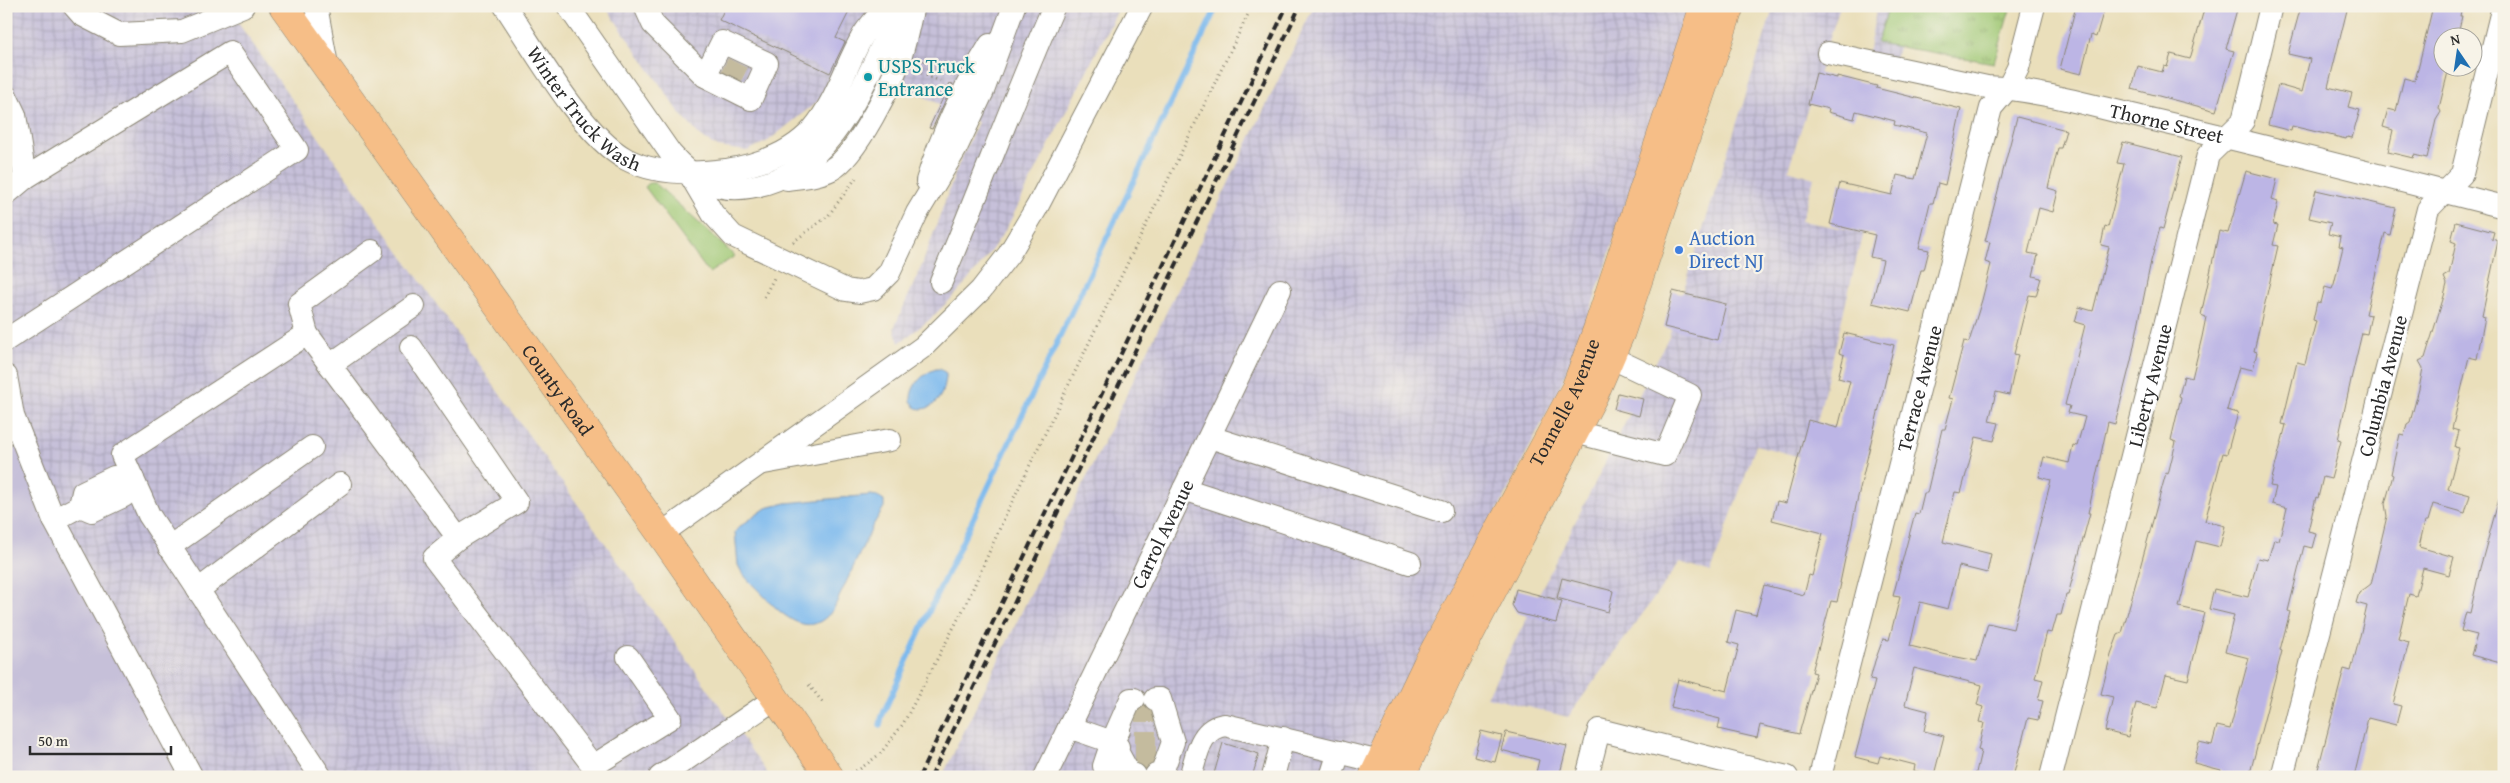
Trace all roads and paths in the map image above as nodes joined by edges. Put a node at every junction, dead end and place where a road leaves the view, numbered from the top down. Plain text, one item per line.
1 (74, 6) edge
2 (243, 6) edge
3 (283, 6) edge
4 (316, 6) edge
5 (505, 6) edge
6 (568, 6) edge
7 (645, 6) edge
8 (887, 6) edge
9 (901, 6) edge
10 (913, 6) edge
11 (1014, 6) edge
12 (1054, 6) edge
13 (1142, 6) edge
14 (1252, 6) edge
15 (1704, 6) edge
16 (1730, 6) edge
17 (2034, 6) edge
18 (2270, 6) edge
19 (2503, 6) edge
20 (1828, 53) dead end
21 (717, 64) junction
22 (328, 70) junction
23 (856, 72) junction
24 (921, 73) dead end
25 (940, 81) dead end
26 (2008, 88) junction
27 (6, 96) edge
28 (2228, 137) junction
29 (689, 173) junction
30 (25, 178) junction
31 (783, 179) junction
32 (2446, 193) junction
33 (6, 194) edge
34 (2504, 207) edge
35 (372, 251) dead end
36 (776, 274) dead end
37 (941, 282) dead end
38 (1280, 290) dead end
39 (764, 297) dead end
40 (414, 306) dead end
41 (307, 334) junction
42 (6, 340) edge
43 (411, 347) dead end
44 (1610, 357) junction
45 (330, 365) junction
46 (6, 376) edge
47 (1574, 432) junction
48 (1210, 437) junction
49 (890, 440) dead end
50 (312, 447) dead end
51 (758, 464) junction
52 (131, 480) junction
53 (340, 484) dead end
54 (1184, 489) junction
55 (1441, 511) dead end
56 (54, 520) junction
57 (661, 534) junction
58 (458, 538) junction
59 (170, 547) junction
60 (1410, 563) dead end
61 (198, 590) junction
62 (628, 658) dead end
63 (809, 685) dead end
64 (776, 698) junction
65 (823, 703) dead end
66 (1069, 726) junction
67 (1283, 738) junction
68 (1146, 739) edge
69 (1112, 742) junction
70 (1198, 750) junction
71 (1339, 752) junction
72 (1385, 772) edge
73 (666, 775) edge
74 (839, 775) edge
75 (1278, 775) edge
76 (192, 777) edge
77 (320, 777) edge
78 (1045, 777) edge
79 (1190, 777) edge
80 (1331, 777) edge
81 (1587, 777) edge
82 (1787, 777) edge
83 (1820, 777) edge
84 (2051, 777) edge
85 (2282, 777) edge

1 - 2 street
3 - 22 main road, County Road
4 - 22 street
5 - 29 street, Winter Truck Wash
6 - 29 street
7 - 21 street
8 - 23 street
9 - 23 street
10 - 31 street
11 - 29 street
12 - 37 street
13 - 51 street
14 - 74 path
15 - 72 main road, Tonnelle Avenue
16 - 44 main road, Tonnelle Avenue
17 - 26 street, Terrace Avenue
18 - 28 street, Liberty Avenue
19 - 32 street, Columbia Avenue
20 - 26 street, Thorne Street
21 - 21 street
22 - 57 main road, County Road
23 - 29 street
23 - 31 street
24 - 25 path
26 - 28 street, Thorne Street
26 - 83 street, Terrace Avenue
27 - 30 street
28 - 32 street, Thorne Street
28 - 84 street, Liberty Avenue
29 - 31 street
30 - 33 street
30 - 42 street
32 - 34 street, Thorne Street
32 - 85 street, Columbia Avenue
35 - 41 street
36 - 39 path
38 - 48 street, Carrol Avenue
40 - 45 street
41 - 45 street
41 - 52 street
43 - 58 street
44 - 47 main road, Tonnelle Avenue
44 - 47 street
45 - 58 street
46 - 56 street
47 - 72 main road, Tonnelle Avenue
48 - 54 street, Carrol Avenue
48 - 55 street
49 - 51 street
50 - 59 street
51 - 57 street
52 - 56 street
52 - 59 street
53 - 61 street
54 - 60 street
54 - 66 street, Carrol Avenue
56 - 76 street
57 - 64 main road, County Road
58 - 62 street
59 - 61 street
61 - 77 street
63 - 65 path
64 - 73 street
64 - 74 main road, County Road
66 - 69 street
66 - 78 street, Carrol Avenue
67 - 70 street
67 - 71 street
67 - 75 street
68 - 69 street
68 - 69 street
68 - 69 street
68 - 70 street
70 - 79 street
71 - 72 street
71 - 80 street
81 - 82 street

